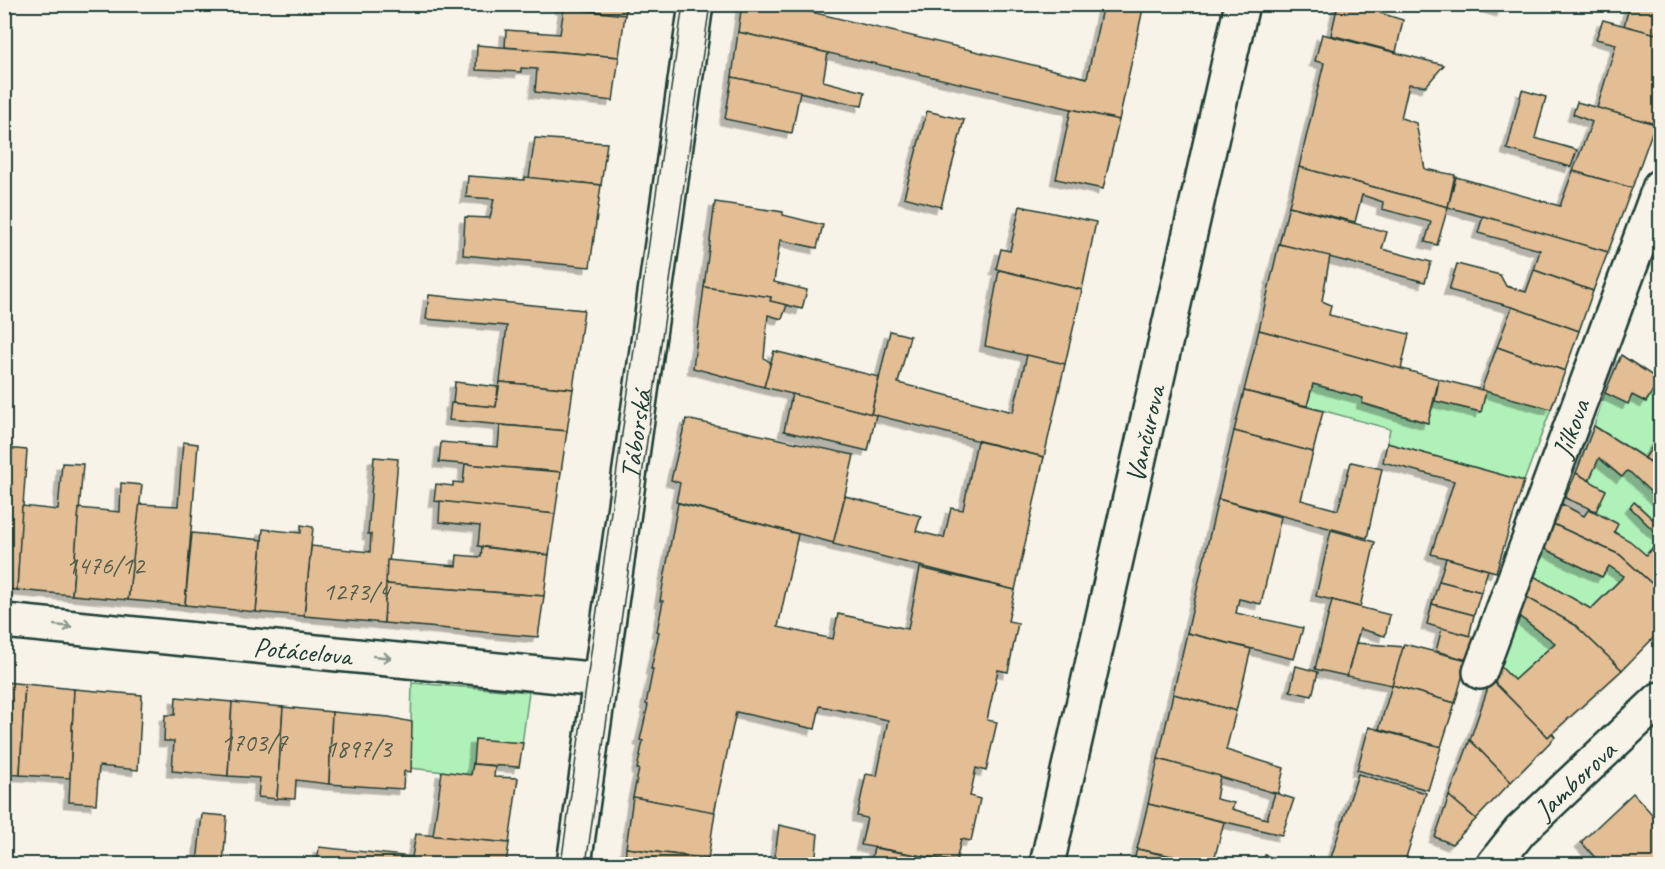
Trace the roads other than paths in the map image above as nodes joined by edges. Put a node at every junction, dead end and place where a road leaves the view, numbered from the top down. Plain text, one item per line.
1 (696, 4) edge
2 (1242, 4) edge
3 (1660, 186) edge
4 (4, 621) edge
5 (1480, 672) dead end
6 (600, 680) junction
7 (1660, 699) edge
8 (574, 864) edge
9 (1047, 864) edge
10 (1494, 864) edge

1 - 6 street, Táborská
2 - 9 street, Vančurova
3 - 5 street, Jílkova
4 -> 6 street, Potácelova
6 - 8 street, Táborská
7 - 10 street, Jamborova

